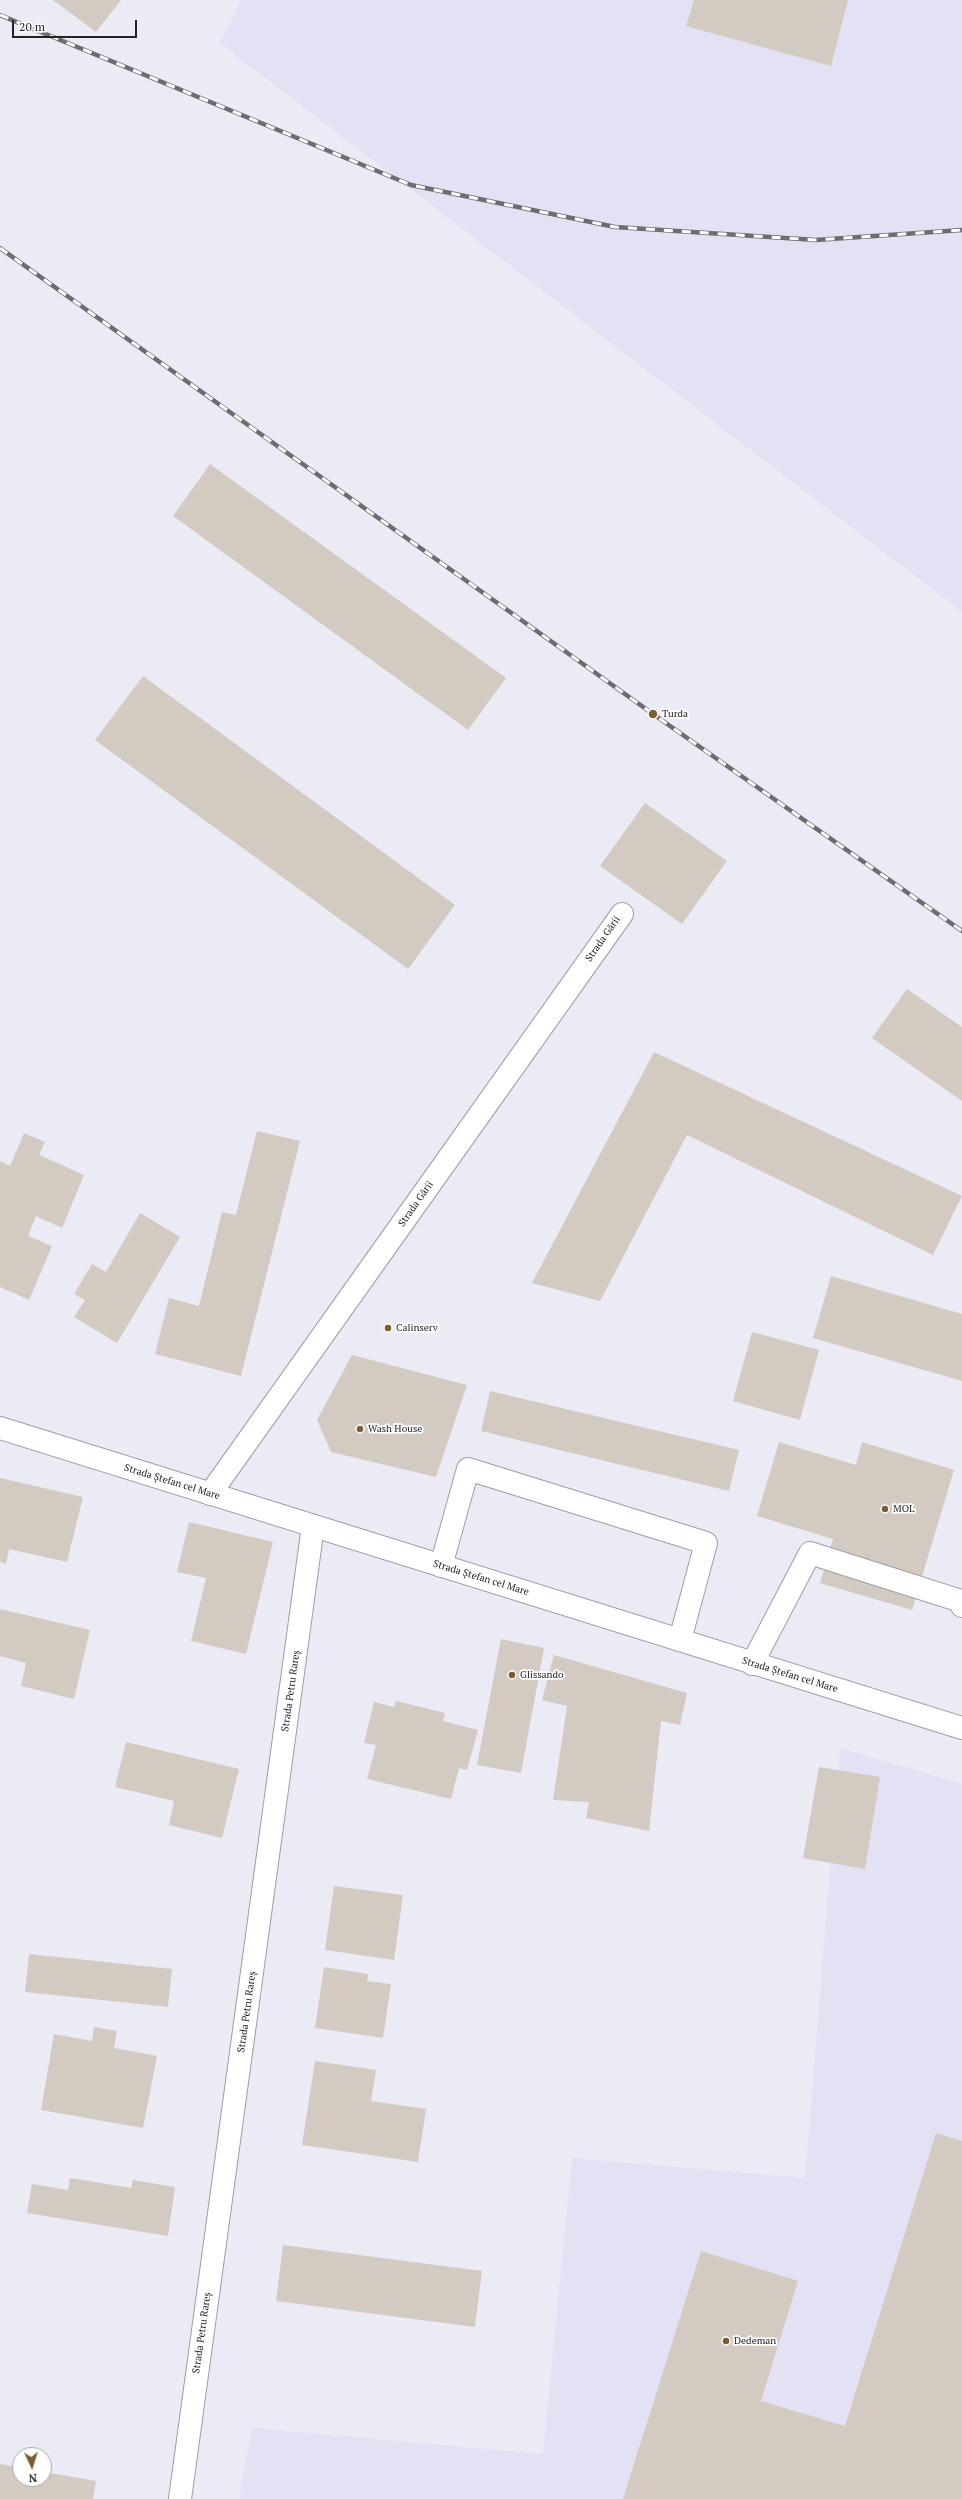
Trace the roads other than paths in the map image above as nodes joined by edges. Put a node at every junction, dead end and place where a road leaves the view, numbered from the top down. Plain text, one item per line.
1 (622, 914) dead end
2 (0, 1428) edge
3 (210, 1494) junction
4 (313, 1526) junction
5 (441, 1566) junction
6 (962, 1606) edge
7 (680, 1640) junction
8 (752, 1664) junction
9 (962, 1728) edge
10 (180, 2499) edge

1 - 3 street, Strada Gării
2 - 3 street, Strada Ștefan cel Mare
3 - 4 street, Strada Ștefan cel Mare
4 - 5 street, Strada Ștefan cel Mare
4 - 10 street, Strada Petru Rareș
5 - 7 street, Strada Ștefan cel Mare
5 - 7 street
6 - 8 street
7 - 8 street, Strada Ștefan cel Mare
8 - 9 street, Strada Ștefan cel Mare

